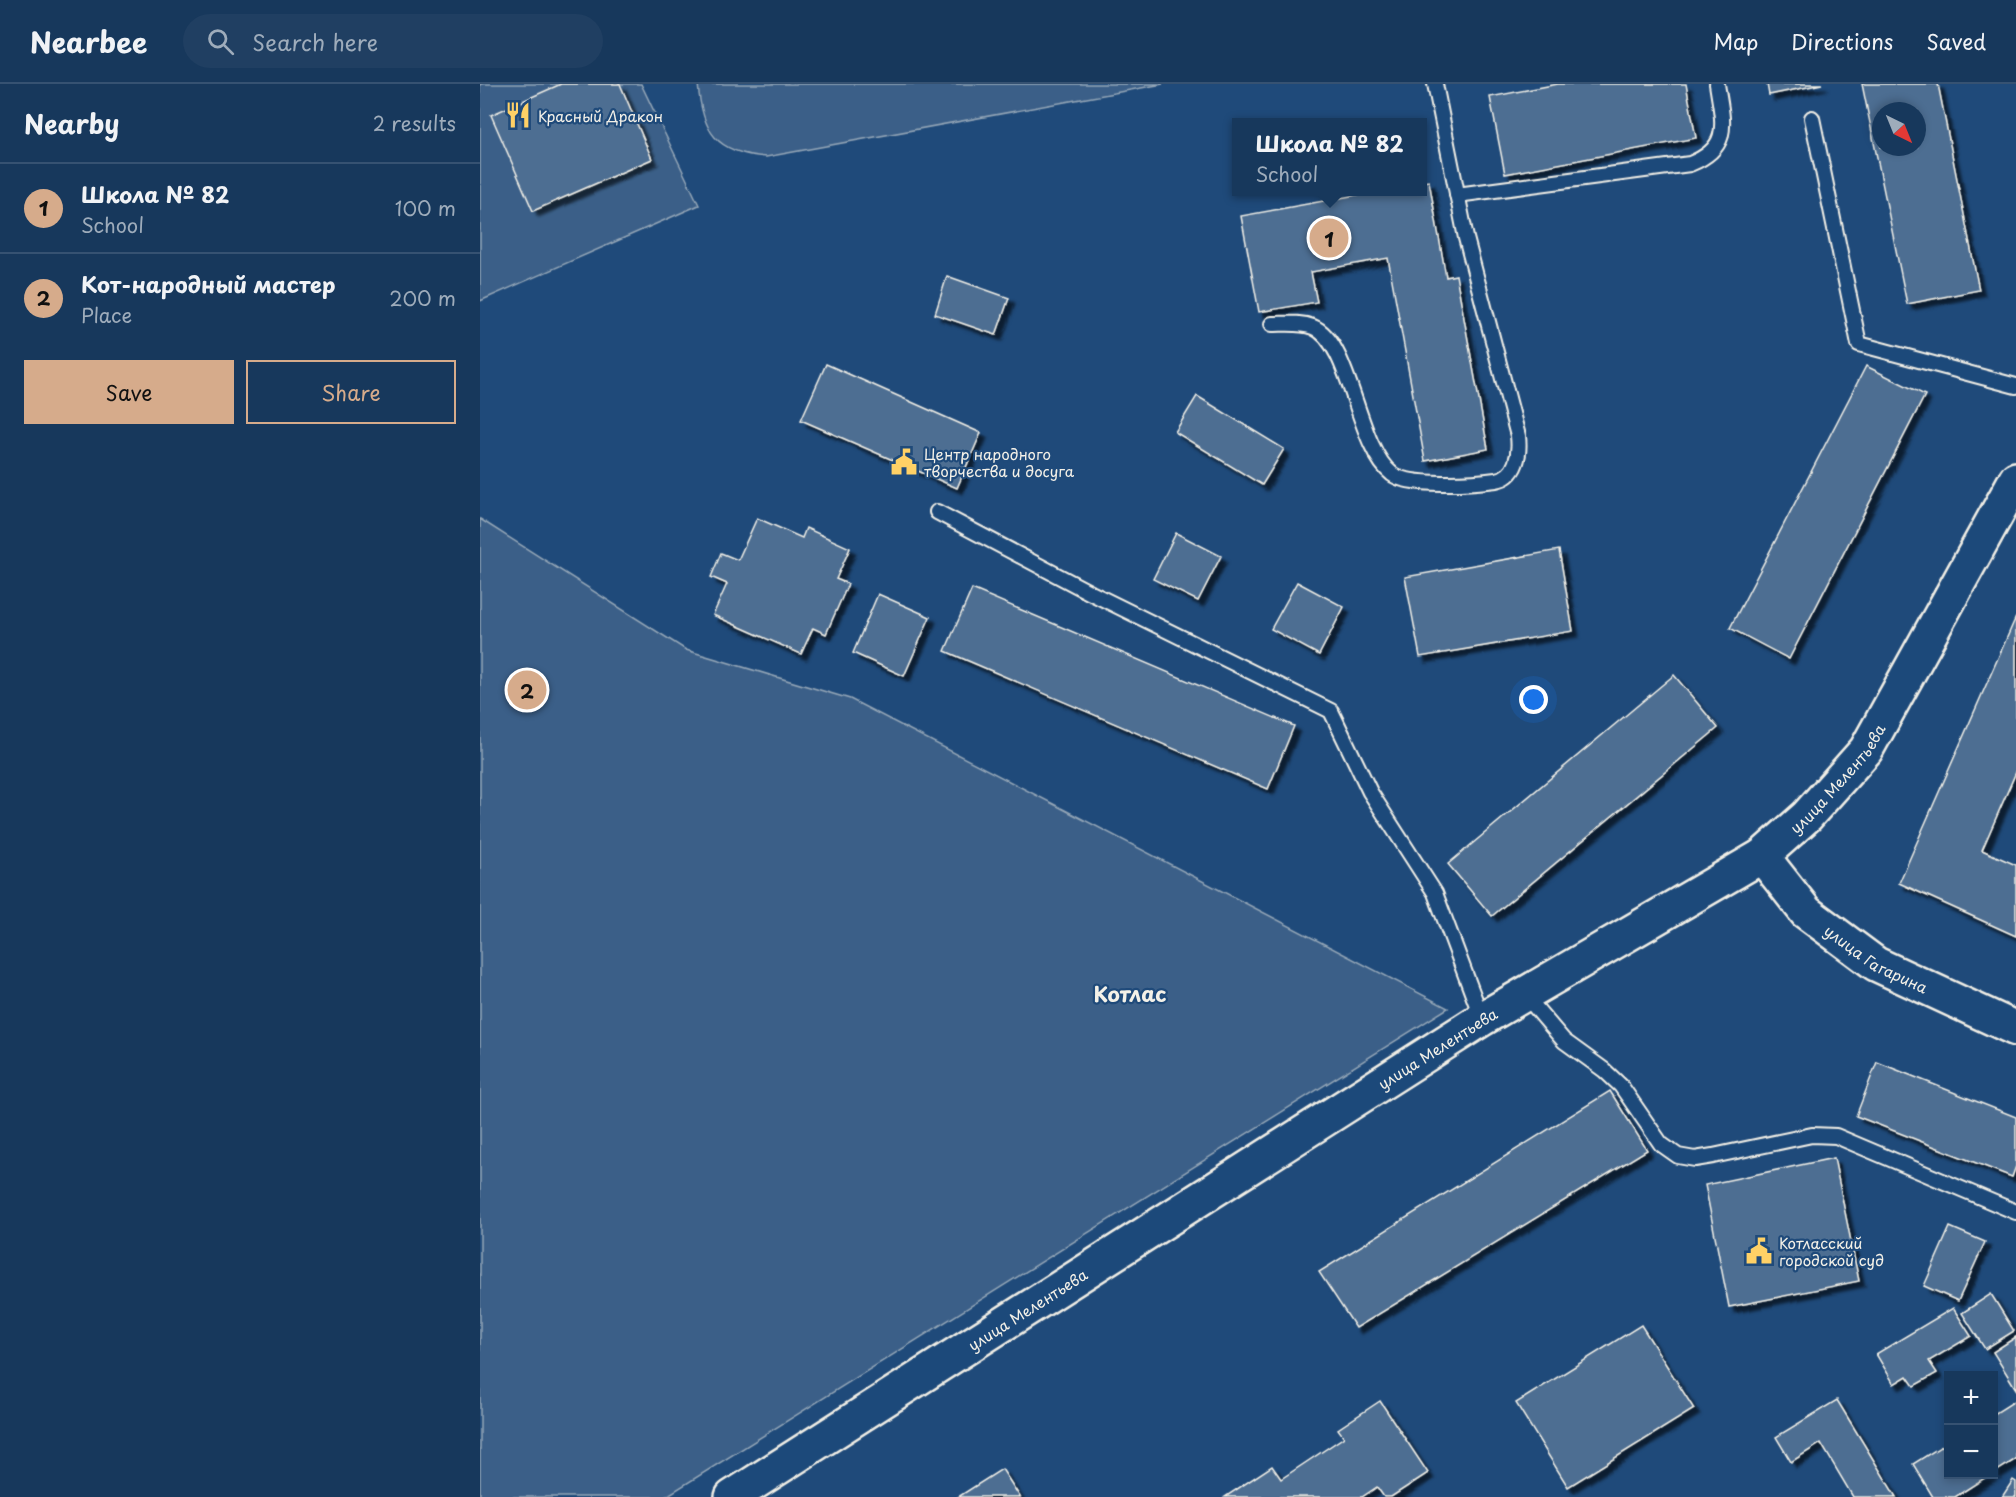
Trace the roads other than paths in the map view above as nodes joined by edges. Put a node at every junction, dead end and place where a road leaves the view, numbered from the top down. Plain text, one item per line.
1 (1435, 84) edge
2 (1717, 84) edge
3 (1812, 118) dead end
4 (1457, 195) junction
5 (1272, 324) dead end
6 (2016, 386) edge
7 (2016, 479) edge
8 (937, 512) dead end
9 (1762, 856) junction
10 (1524, 994) junction
11 (1482, 1019) junction
12 (2016, 1029) edge
13 (2016, 1212) edge
14 (732, 1497) edge

1 - 4 lane
2 - 4 lane
3 - 6 lane
4 - 5 lane
7 - 9 street, улица Мелентьева
8 - 11 lane
9 - 10 street, улица Мелентьева
9 - 12 street, улица Гагарина
10 - 11 street, улица Мелентьева
10 - 13 lane
11 - 14 street, улица Мелентьева

